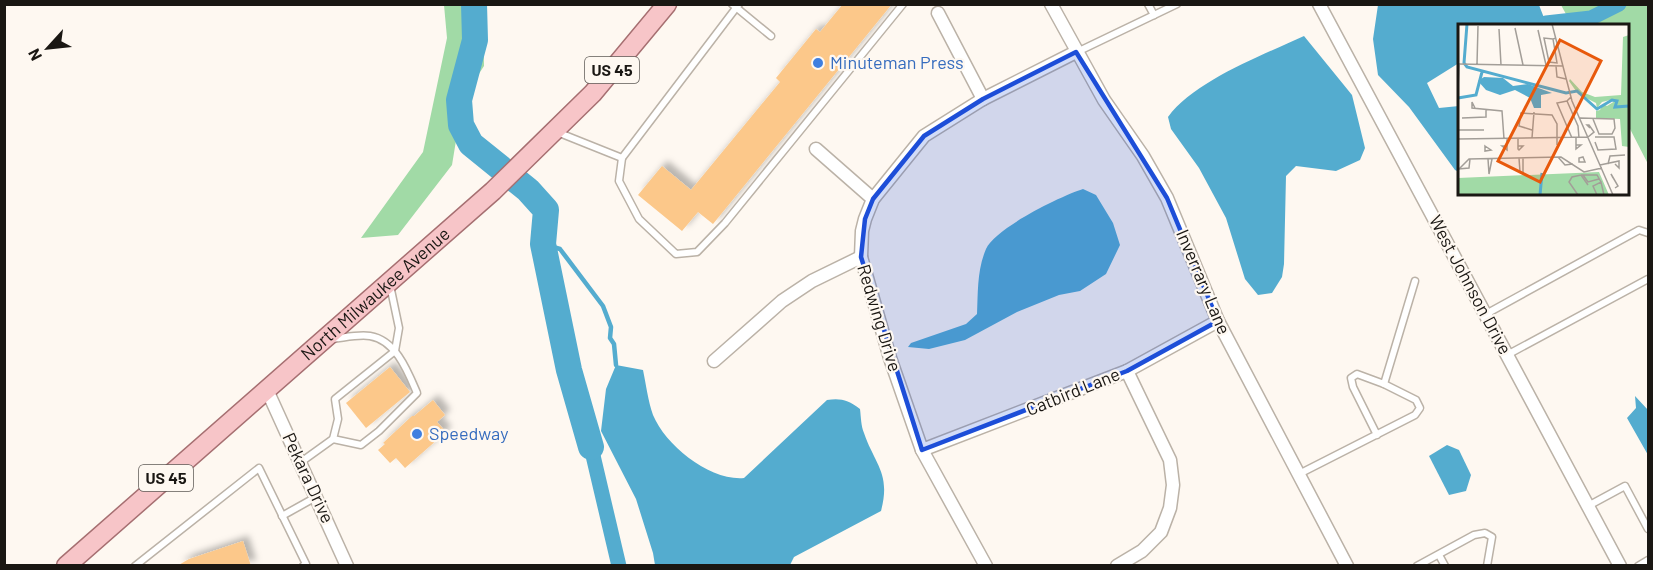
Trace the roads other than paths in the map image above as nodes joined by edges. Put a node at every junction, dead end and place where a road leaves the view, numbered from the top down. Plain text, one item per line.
1 (667, 4) edge
2 (903, 4) edge
3 (1051, 4) edge
4 (1148, 4) edge
5 (1177, 4) edge
6 (1319, 4) edge
7 (736, 6) edge
8 (938, 13) dead end
9 (1154, 15) junction
10 (771, 36) dead end
11 (1076, 52) junction
12 (983, 99) junction
13 (554, 131) junction
14 (816, 149) dead end
15 (622, 158) junction
16 (873, 199) junction
17 (1648, 233) edge
18 (861, 257) junction
19 (1648, 279) edge
20 (1415, 281) dead end
21 (389, 282) junction
22 (1485, 314) junction
23 (1218, 321) junction
24 (325, 339) junction
25 (395, 351) junction
26 (1507, 355) junction
27 (714, 361) dead end
28 (1127, 371) junction
29 (1384, 384) junction
30 (267, 390) junction
31 (1377, 435) junction
32 (333, 439) junction
33 (922, 450) junction
34 (301, 462) junction
35 (1299, 474) junction
36 (317, 496) junction
37 (1588, 506) junction
38 (282, 516) junction
39 (1648, 530) edge
40 (1439, 555) junction
41 (1648, 560) edge
42 (982, 565) edge
43 (66, 566) edge
44 (135, 566) edge
45 (303, 566) edge
46 (348, 566) edge
47 (1118, 566) edge
48 (1347, 566) edge
49 (1417, 566) edge
50 (1445, 566) edge
51 (1487, 566) edge
52 (1620, 566) edge
53 (1638, 566) edge

1 - 13 main road, North Milwaukee Avenue / US 45
2 - 15 lane
3 - 11 street, Inverrary Lane
4 - 9 lane
5 - 9 lane
6 - 22 street, West Johnson Drive
7 - 10 lane
7 - 15 lane
8 - 12 street
9 - 11 lane
11 - 12 street, Redwing Drive
11 - 23 street, Inverrary Lane
12 - 16 street, Redwing Drive
13 - 15 lane
13 - 21 main road, North Milwaukee Avenue / US 45
14 - 16 street
16 - 18 street, Redwing Drive
17 - 22 lane
18 - 27 street
18 - 33 street, Redwing Drive
19 - 26 lane
20 - 29 lane
21 - 24 main road, North Milwaukee Avenue / US 45
21 - 25 lane
22 - 26 street, West Johnson Drive
23 - 28 street, Catbird Lane
23 - 35 street, Inverrary Lane
24 - 25 lane
24 - 30 main road, North Milwaukee Avenue / US 45
25 - 32 lane
25 - 32 lane
26 - 37 street, West Johnson Drive
28 - 33 street, Catbird Lane
28 - 47 street
29 - 31 lane
29 - 31 lane
30 - 34 street, Pekara Drive
30 - 43 main road, North Milwaukee Avenue / US 45
31 - 35 lane
32 - 34 lane
33 - 42 street, Redwing Drive
34 - 36 street, Pekara Drive
35 - 48 street, Inverrary Lane
36 - 38 lane
36 - 46 street, Pekara Drive
37 - 39 lane
37 - 52 street, West Johnson Drive
38 - 44 lane
38 - 45 lane
40 - 49 lane
40 - 50 lane
40 - 51 lane
41 - 53 lane

